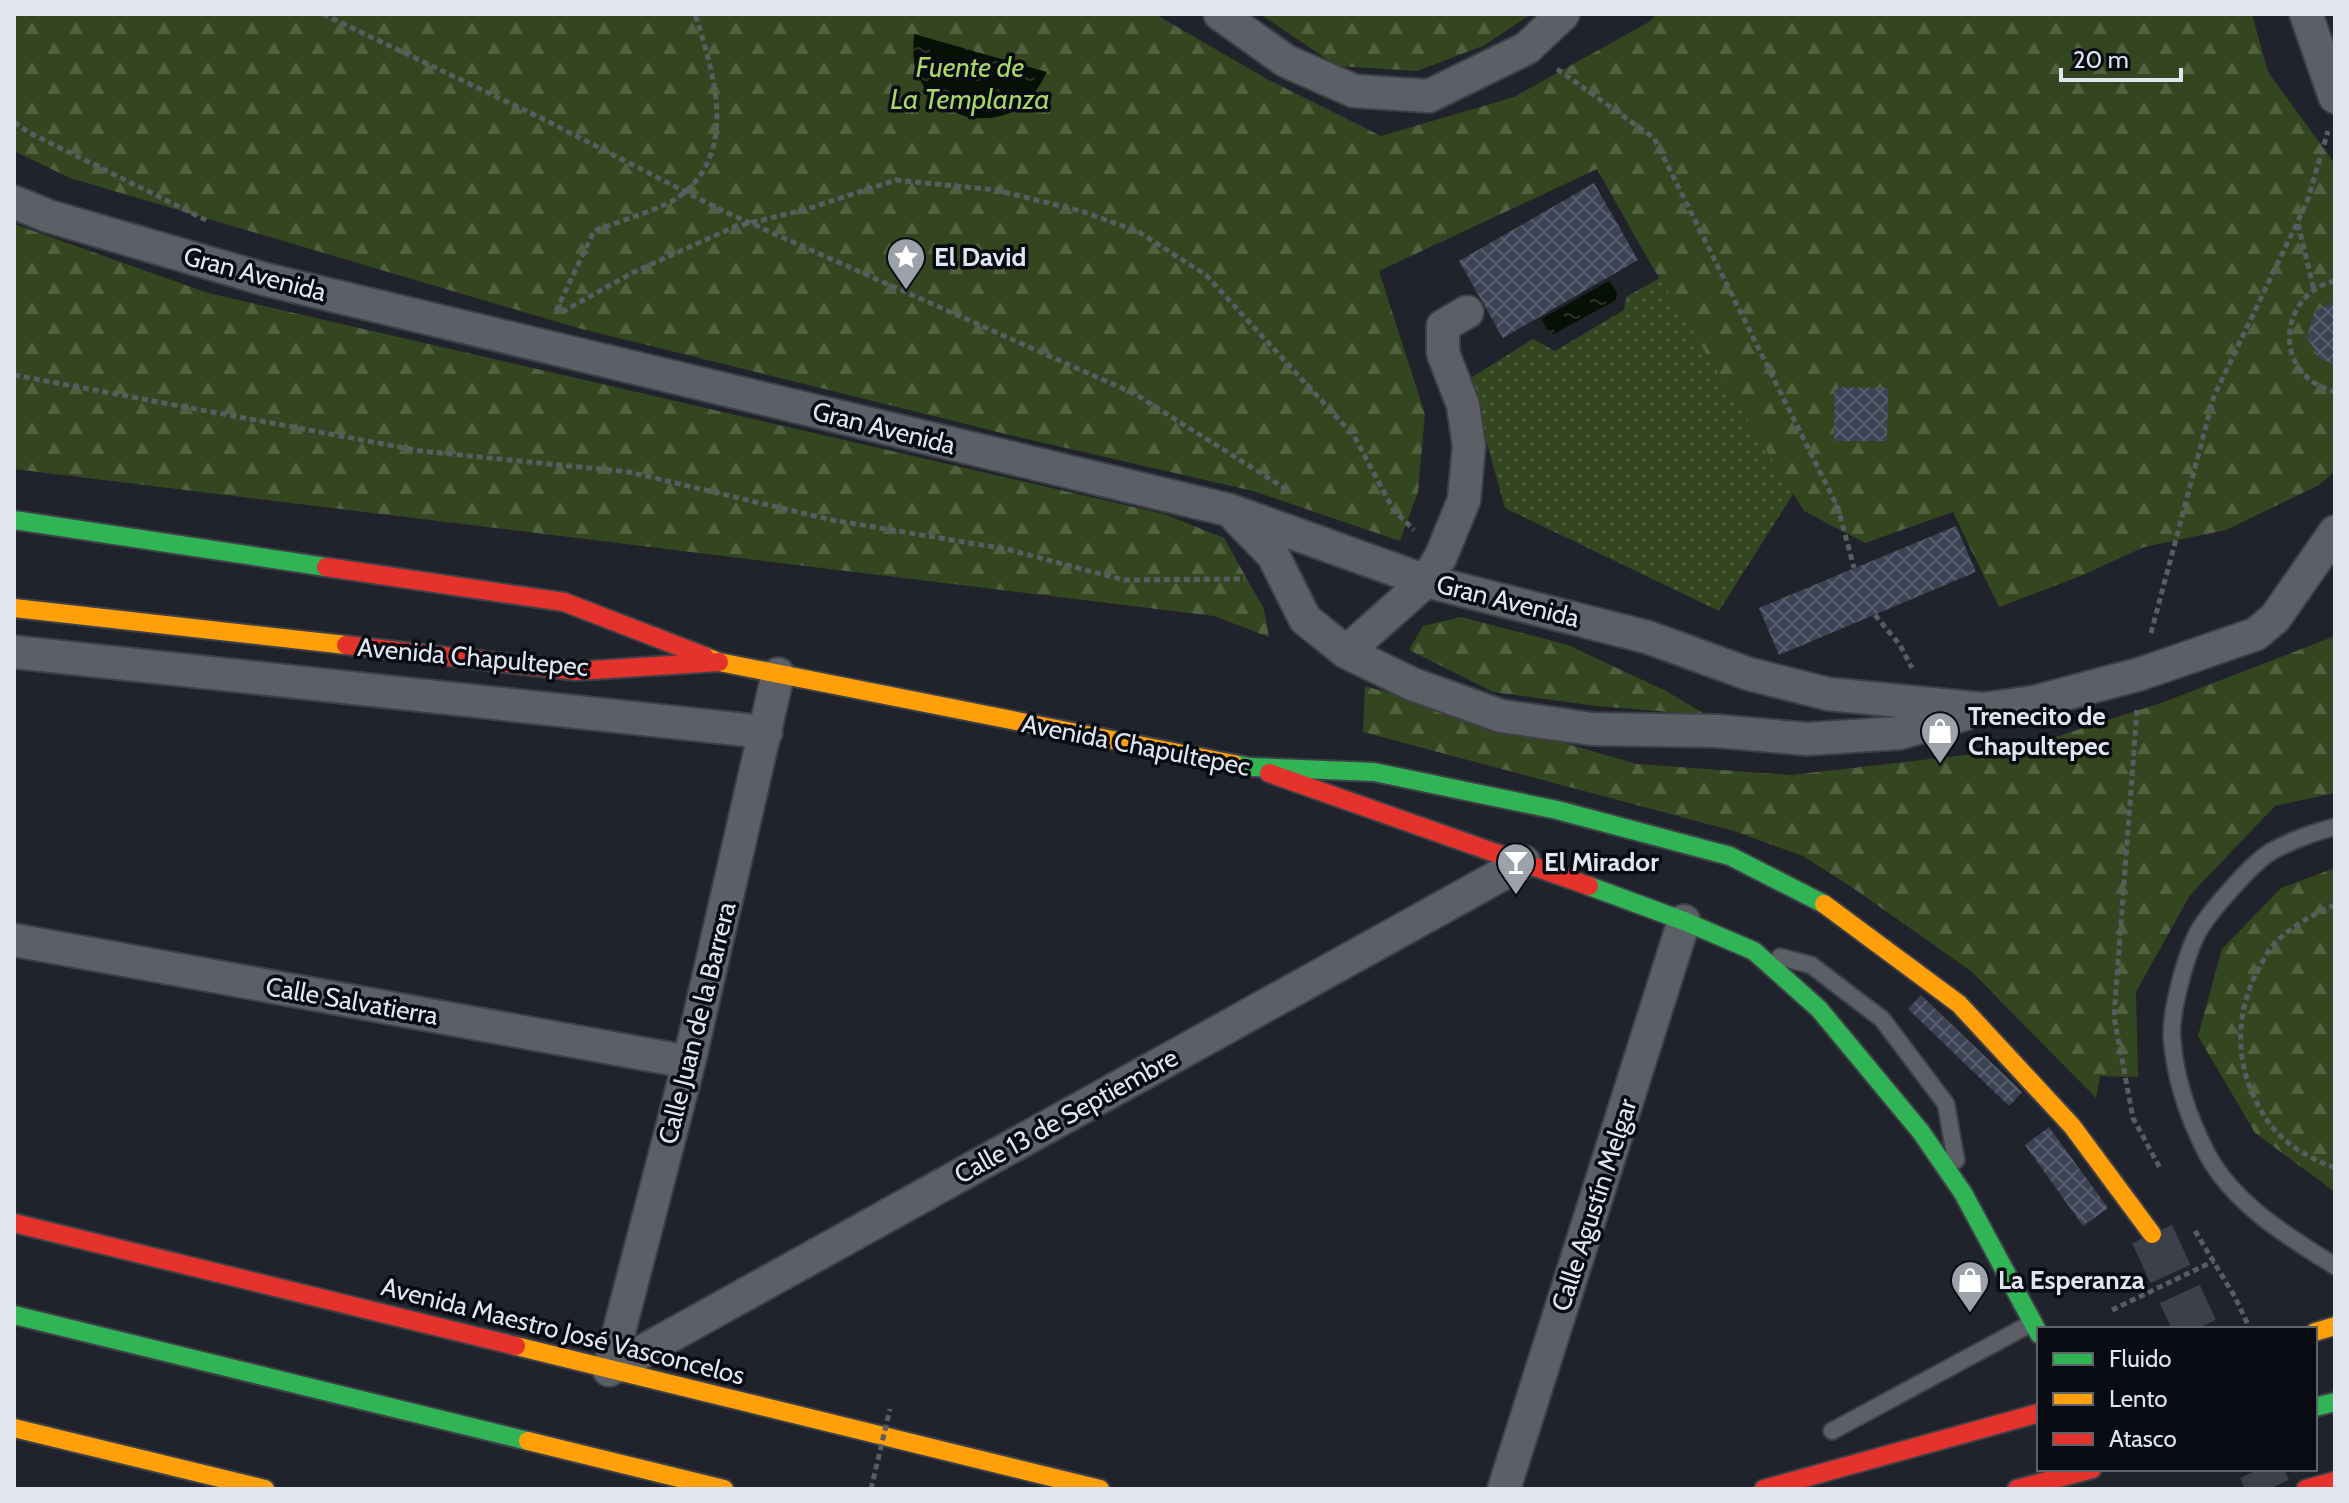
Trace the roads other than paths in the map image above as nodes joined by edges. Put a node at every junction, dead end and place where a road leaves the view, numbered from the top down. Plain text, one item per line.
1 (1220, 14) edge
2 (1563, 14) edge
3 (2306, 14) edge
4 (2333, 109) edge
5 (14, 202) edge
6 (1467, 312) dead end
7 (1229, 510) junction
8 (14, 520) edge
9 (2335, 532) edge
10 (1434, 569) junction
11 (14, 608) edge
12 (14, 652) edge
13 (1346, 652) junction
14 (719, 662) junction
15 (778, 674) junction
16 (1983, 709) junction
17 (766, 732) junction
18 (1251, 767) junction
19 (2335, 827) edge
20 (1524, 862) junction
21 (1684, 921) junction
22 (14, 940) edge
23 (1754, 951) junction
24 (689, 1062) junction
25 (1963, 1193) junction
26 (14, 1223) edge
27 (2152, 1234) tunnel mouth
28 (2335, 1266) edge
29 (14, 1315) edge
30 (2036, 1328) edge
31 (609, 1370) junction
32 (2037, 1414) edge
33 (14, 1428) edge
34 (1832, 1431) dead end
35 (2084, 1471) edge
36 (2333, 1483) edge
37 (265, 1489) edge
38 (724, 1489) edge
39 (1100, 1489) edge
40 (1504, 1489) edge
41 (1764, 1489) edge
42 (2017, 1489) edge
43 (2306, 1489) edge

1 - 2 street
3 - 4 street
5 - 7 street, Gran Avenida
6 - 10 street
7 - 10 street, Gran Avenida
7 - 13 street
8 - 14 main road
9 - 16 street
10 - 13 street
10 - 16 street, Gran Avenida
11 - 14 main road, Avenida Chapultepec
12 - 17 street, Avenida Chapultepec
13 - 16 street
14 - 15 main road, Avenida Chapultepec
15 - 17 street, Calle Juan de la Barrera
15 - 18 main road, Avenida Chapultepec
17 - 24 street, Calle Juan de la Barrera
18 - 20 main road, Avenida Chapultepec
18 - 27 main road
19 - 28 lane
20 - 21 main road, Avenida Chapultepec
20 - 31 street, Calle 13 de Septiembre
21 - 23 main road, Avenida Chapultepec
21 - 40 street, Calle Agustín Melgar
22 - 24 street, Calle Salvatierra
23 - 25 main road, Avenida Chapultepec
23 - 25 lane
24 - 31 street, Calle Juan de la Barrera
25 - 30 main road, Avenida Chapultepec
26 - 31 main road, Avenida Maestro José Vasconcelos
29 - 38 main road
30 - 34 lane
31 - 39 main road, Avenida Maestro José Vasconcelos
32 - 41 main road
33 - 37 main road
35 - 42 main road
36 - 43 main road

